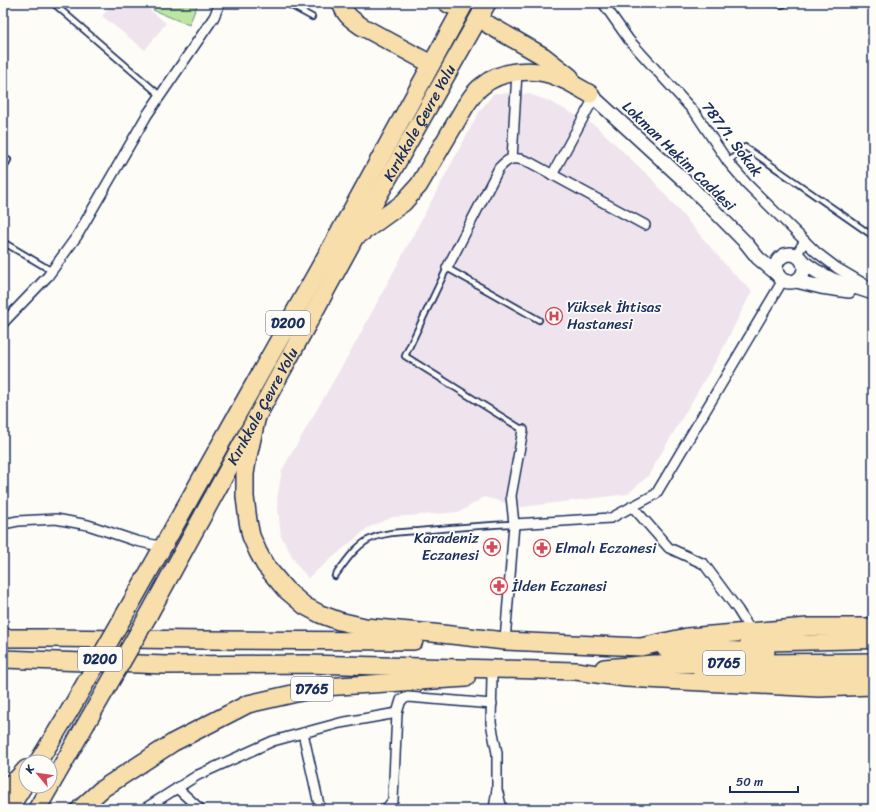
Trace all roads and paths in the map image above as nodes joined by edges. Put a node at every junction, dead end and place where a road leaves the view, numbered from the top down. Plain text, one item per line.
1 (53, 3) edge
2 (220, 3) edge
3 (286, 3) edge
4 (341, 3) edge
5 (487, 3) edge
6 (603, 3) edge
7 (454, 4) edge
8 (312, 17) dead end
9 (490, 25) dead end
10 (517, 41) junction
11 (431, 64) junction
12 (517, 72) junction
13 (160, 96) junction
14 (592, 96) junction
15 (512, 159) junction
16 (8, 160) dead end
17 (728, 162) junction
18 (3, 169) edge
19 (552, 175) junction
20 (645, 225) dead end
21 (873, 236) edge
22 (355, 237) junction
23 (805, 241) junction
24 (3, 242) edge
25 (746, 243) junction
26 (780, 258) junction
27 (800, 259) junction
28 (447, 268) junction
29 (52, 271) junction
30 (780, 277) junction
31 (796, 281) junction
32 (872, 291) edge
33 (540, 320) dead end
34 (3, 323) edge
35 (257, 416) junction
36 (523, 430) joint
37 (632, 506) junction
38 (3, 524) edge
39 (514, 524) junction
40 (164, 547) junction
41 (335, 576) dead end
42 (873, 627) edge
43 (751, 631) junction
44 (3, 638) edge
45 (873, 641) edge
46 (505, 642) junction
47 (641, 648) junction
48 (873, 651) edge
49 (3, 659) edge
50 (873, 662) edge
51 (576, 671) junction
52 (873, 674) edge
53 (492, 676) junction
54 (626, 678) junction
55 (873, 686) edge
56 (492, 704) junction
57 (397, 713) junction
58 (303, 733) junction
59 (48, 745) junction
60 (40, 754) edge
61 (43, 754) edge
62 (18, 778) edge
63 (177, 788) junction
64 (3, 789) edge
65 (497, 790) junction
66 (18, 794) edge
67 (9, 809) edge
68 (37, 809) edge
69 (80, 809) edge
70 (144, 809) edge
71 (200, 809) edge
72 (320, 809) edge
73 (383, 809) edge
74 (494, 809) edge
75 (502, 809) edge

1 - 13 lane
2 - 13 street
3 - 8 lane
4 - 11 highway
5 - 22 highway, Kırıkkale Çevre Yolu / D200
6 - 17 street, 787/1. Sokak
7 - 11 highway, Kırıkkale Çevre Yolu / D200
9 - 10 highway
10 - 12 highway
10 - 14 highway
11 - 40 highway, Kırıkkale Çevre Yolu / D200
12 - 14 highway
12 - 15 street
12 - 22 highway
13 - 29 street
14 - 19 street
14 - 25 street, Lokman Hekim Caddesi
15 - 19 street
15 - 28 street
16 - 18 lane
17 - 21 lane
17 - 23 street, 787/1. Sokak
19 - 20 street
22 - 35 highway, Kırıkkale Çevre Yolu / D200
23 - 27 street
23 - 32 street, 787/1. Sokak
24 - 29 lane
25 - 26 street
25 - 30 street
26 - 27 street
26 - 30 street
27 - 31 street
27 - 32 street
28 - 33 lane
28 - 36 lane
29 - 34 street
30 - 31 street
30 - 37 street
31 - 32 street
35 - 46 highway
35 - 68 highway, Kırıkkale Çevre Yolu / D200, bridge
36 - 39 street
37 - 39 street
37 - 43 street
38 - 40 street
39 - 41 lane
39 - 46 street
40 - 59 highway, Kırıkkale Çevre Yolu / D200, bridge
42 - 43 highway
43 - 47 highway
44 - 46 highway
45 - 47 main road
46 - 47 highway
47 - 48 highway, D765
49 - 51 highway
50 - 51 highway, D765
51 - 53 highway, D765
51 - 54 highway
52 - 54 main road
53 - 56 street
53 - 69 highway, D765
54 - 55 highway
56 - 57 street
56 - 65 street
57 - 58 street
57 - 73 street
58 - 63 street
58 - 72 street
59 - 60 highway
59 - 61 highway, Kırıkkale Çevre Yolu / D200
62 - 64 highway
63 - 70 street
63 - 71 street
65 - 74 street
65 - 75 street
66 - 67 highway

